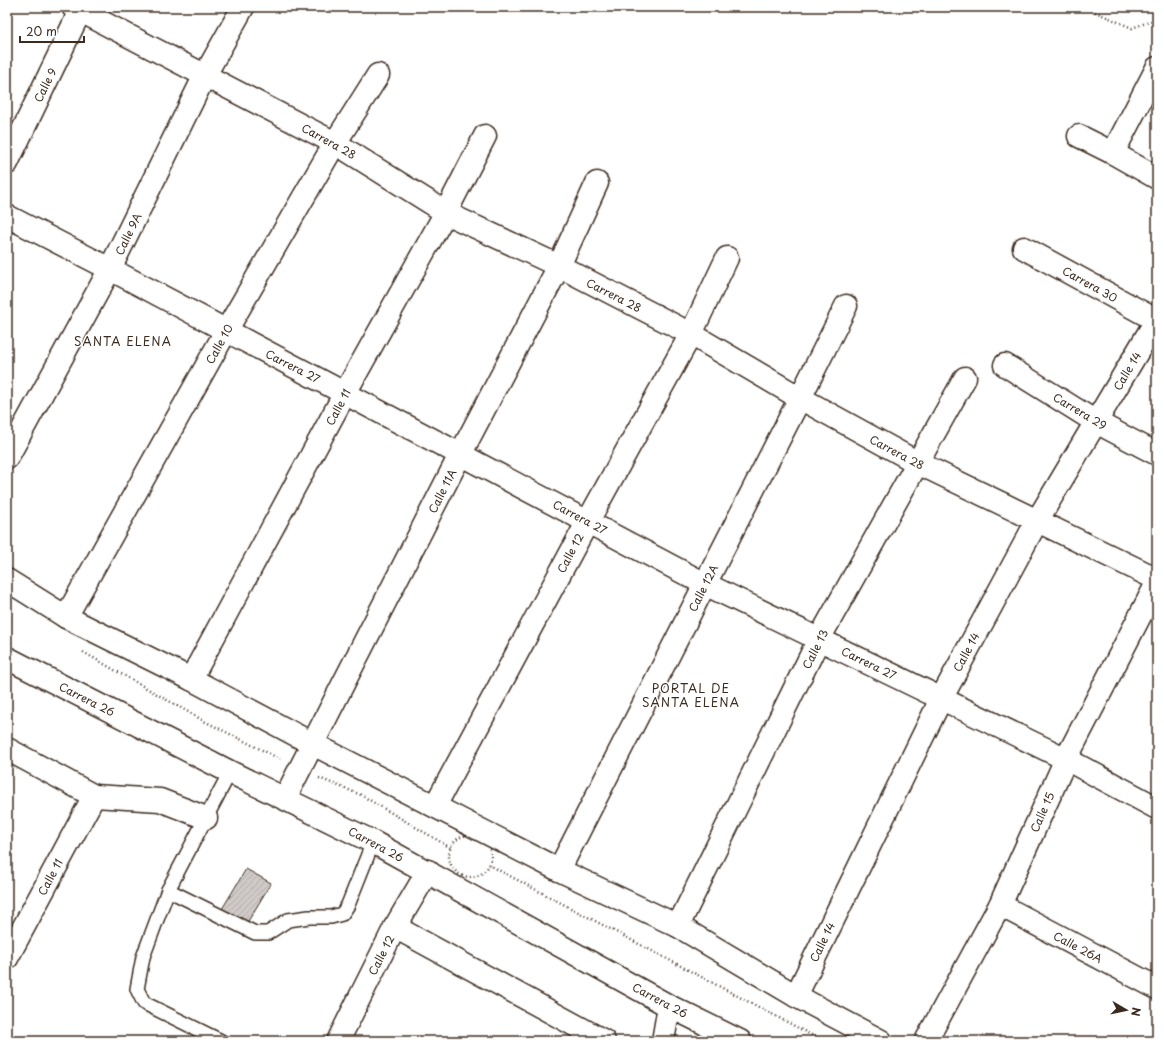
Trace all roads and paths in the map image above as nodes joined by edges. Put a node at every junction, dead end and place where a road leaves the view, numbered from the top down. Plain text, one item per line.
1 (243, 7) edge
2 (1084, 7) edge
3 (79, 8) edge
4 (1157, 19) edge
5 (1157, 68) edge
6 (205, 75) junction
7 (378, 75) dead end
8 (485, 136) dead end
9 (1079, 136) dead end
10 (335, 143) junction
11 (1113, 153) junction
12 (7, 163) edge
13 (1157, 178) edge
14 (597, 182) dead end
15 (446, 212) junction
16 (7, 216) edge
17 (1024, 248) dead end
18 (727, 258) dead end
19 (559, 266) junction
20 (110, 269) junction
21 (846, 306) dead end
22 (1157, 320) edge
23 (226, 331) junction
24 (691, 334) junction
25 (1005, 366) dead end
26 (965, 378) dead end
27 (346, 393) junction
28 (800, 398) junction
29 (1096, 422) junction
30 (1157, 454) edge
31 (460, 455) junction
32 (7, 458) edge
33 (918, 464) junction
34 (588, 521) junction
35 (1037, 521) junction
36 (1157, 579) edge
37 (7, 580) edge
38 (1157, 583) edge
39 (705, 584) junction
40 (7, 609) edge
41 (19, 615) dead end
42 (66, 617) junction
43 (819, 639) junction
44 (81, 650) dead end
45 (7, 658) edge
46 (191, 679) junction
47 (941, 699) junction
48 (312, 744) junction
49 (7, 749) edge
50 (1066, 759) junction
51 (300, 769) junction
52 (230, 772) junction
53 (94, 796) junction
54 (285, 798) junction
55 (435, 806) junction
56 (1157, 808) edge
57 (206, 818) junction
58 (373, 842) junction
59 (451, 848) junction
60 (489, 865) junction
61 (559, 870) junction
62 (428, 871) junction
63 (168, 890) junction
64 (1000, 905) junction
65 (678, 926) junction
66 (396, 927) junction
67 (7, 958) edge
68 (1157, 988) edge
69 (796, 996) junction
70 (669, 1006) junction
71 (221, 1041) edge
72 (338, 1041) edge
73 (604, 1041) edge
74 (663, 1041) edge
75 (740, 1041) edge
76 (823, 1041) edge
77 (881, 1041) edge
78 (926, 1041) edge

1 - 6 street, Calle 9A
2 - 4 path
3 - 6 street, Carrera 28
3 - 12 street, Calle 9
5 - 11 street
6 - 10 street, Carrera 28
6 - 20 street, Calle 9A
7 - 10 street, Calle 10
8 - 15 street, Calle 11
9 - 11 street
10 - 15 street, Carrera 28
10 - 23 street, Calle 10
11 - 13 street
14 - 19 street, Calle 11A
15 - 19 street, Carrera 28
15 - 27 street, Calle 11
16 - 20 street, Carrera 27
17 - 22 street, Carrera 30
18 - 24 street, Calle 12
19 - 24 street, Carrera 28
19 - 31 street, Calle 11A
20 - 23 street, Carrera 27
20 - 32 street, Calle 9A
21 - 28 street, Calle 12A
22 - 29 street, Calle 14
23 - 27 street, Carrera 27
23 - 42 street, Calle 10
24 - 28 street, Carrera 28
24 - 34 street, Calle 12
25 - 29 street, Carrera 29
26 - 33 street, Calle 13
27 - 31 street, Carrera 27
27 - 46 street, Calle 11
28 - 33 street, Carrera 28
28 - 39 street, Calle 12A
29 - 30 street, Carrera 29
29 - 35 street, Calle 14
31 - 34 street, Carrera 27
31 - 48 street, Calle 11A
33 - 35 street, Carrera 28
33 - 43 street, Calle 13
34 - 39 street, Carrera 27
34 - 55 street, Calle 12
35 - 36 street, Carrera 28
35 - 47 street, Calle 14
37 - 42 street
38 - 50 street, Calle 15
39 - 43 street, Carrera 27
39 - 61 street, Calle 12A
40 - 41 path
42 - 46 street
43 - 47 street, Carrera 27
43 - 65 street, Calle 13
44 - 51 path
45 - 52 street, Carrera 26
46 - 48 street
47 - 50 street, Carrera 27
47 - 69 street, Calle 14
48 - 51 street, Calle 11A
48 - 55 street
49 - 53 street
50 - 56 street, Carrera 27
50 - 64 street, Calle 15
51 - 54 street, Calle 11A
51 - 59 path
52 - 54 street, Carrera 26
52 - 57 lane
53 - 57 street
53 - 67 street, Calle 11
54 - 58 street, Carrera 26
55 - 61 street
57 - 63 lane
58 - 62 street, Carrera 26
58 - 63 lane
59 - 60 path
59 - 60 path
60 - 76 path
61 - 65 street
62 - 66 street, Calle 12
62 - 70 street, Carrera 26
63 - 71 lane
64 - 68 street, Calle 26A
64 - 78 street, Calle 15
65 - 69 street
66 - 72 street, Calle 12
66 - 73 street
69 - 77 street
70 - 74 street
70 - 75 street, Carrera 26

